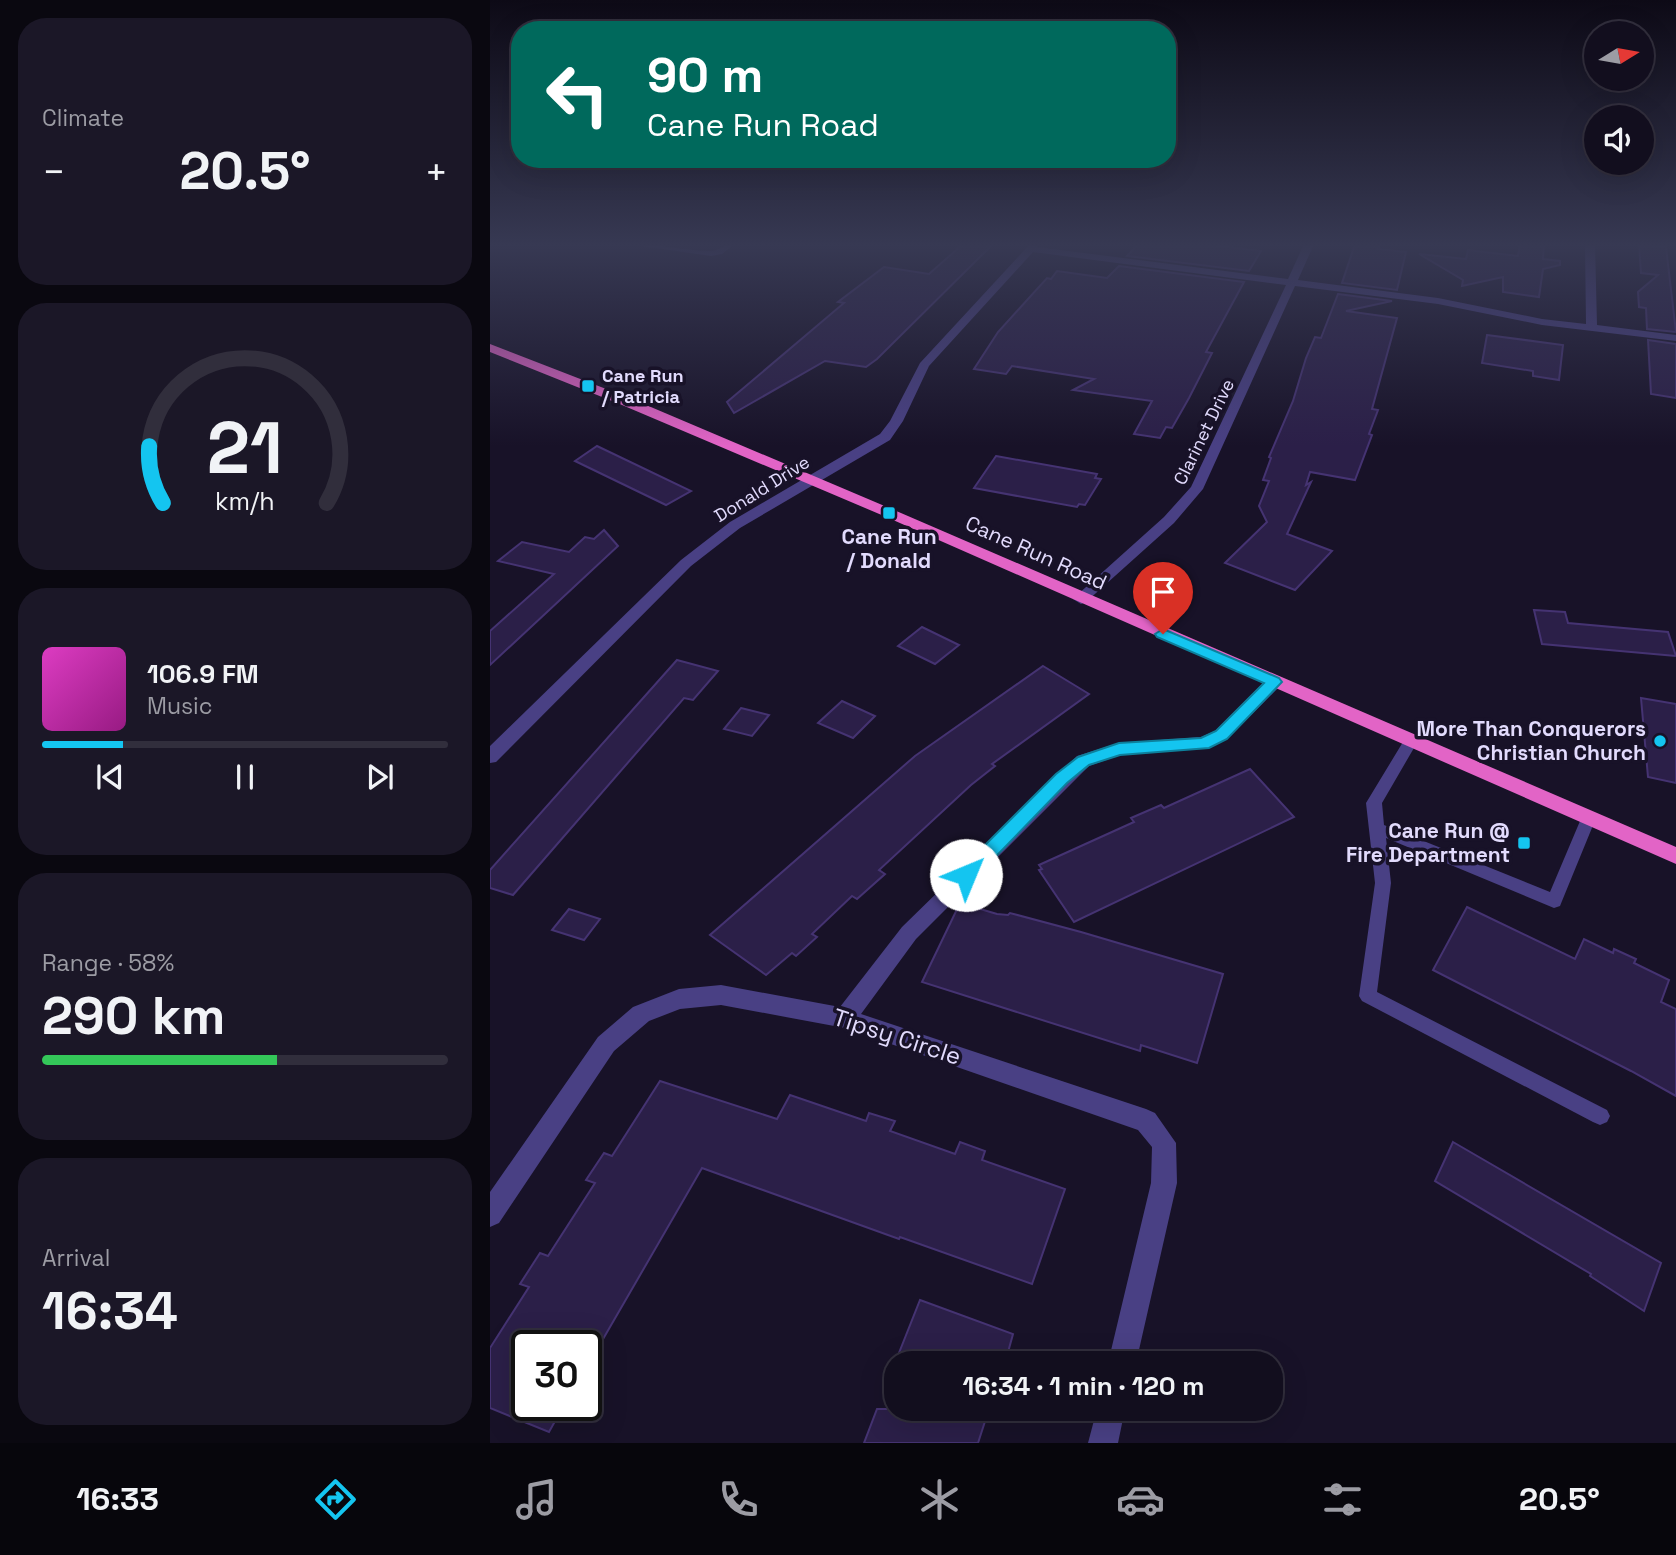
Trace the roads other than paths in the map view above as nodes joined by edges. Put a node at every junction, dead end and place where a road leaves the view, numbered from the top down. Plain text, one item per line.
1 (973, 311) edge
2 (1280, 311) edge
3 (1489, 311) edge
4 (1592, 311) edge
5 (1592, 328) junction
6 (1676, 338) edge
7 (490, 348) edge
8 (811, 481) junction
9 (1081, 599) junction
10 (1274, 682) junction
11 (1411, 741) junction
12 (490, 757) edge
13 (1588, 818) junction
14 (1377, 828) junction
15 (1676, 856) edge
16 (845, 1018) junction
17 (1600, 1116) dead end
18 (490, 1214) edge
19 (1125, 1351) edge
20 (1108, 1421) edge
21 (1103, 1443) edge

1 - 8 street, Donald Drive
2 - 9 street, Clarinet Drive
3 - 5 street
4 - 5 street
5 - 6 street
7 - 8 highway, Cane Run Road
8 - 9 highway, Cane Run Road
8 - 12 street, Donald Drive
9 - 10 highway, Cane Run Road
10 - 11 highway, Cane Run Road
10 - 16 street
11 - 13 highway, Cane Run Road
11 - 14 lane
13 - 14 lane
13 - 15 highway, Cane Run Road
14 - 17 lane
16 - 18 street, Tipsy Circle
16 - 19 street, Tipsy Circle
20 - 21 street

